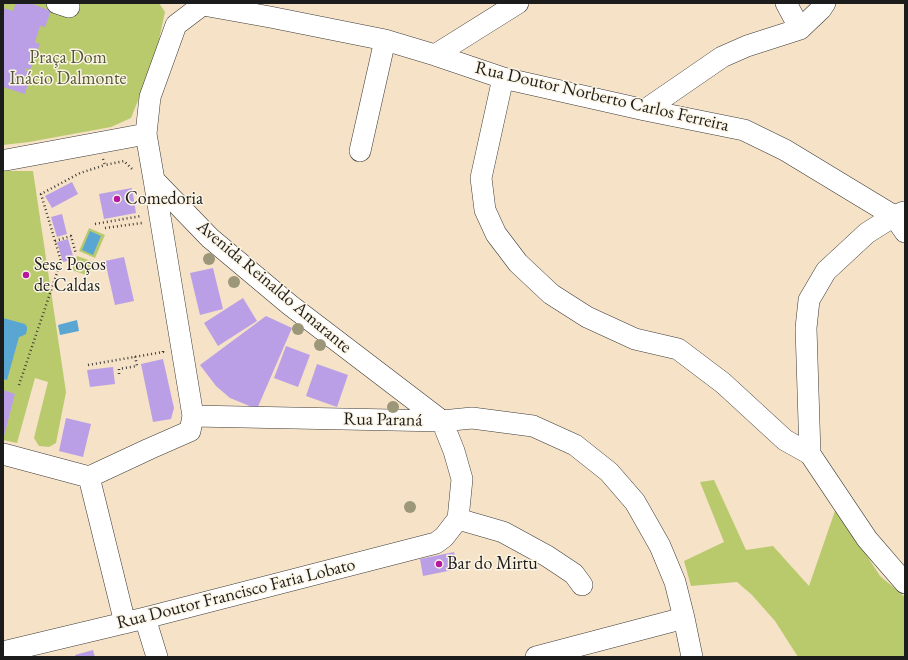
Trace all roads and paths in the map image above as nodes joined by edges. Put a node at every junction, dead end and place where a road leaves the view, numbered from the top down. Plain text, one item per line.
1 (518, 3) edge
2 (786, 3) edge
3 (824, 3) edge
4 (202, 4) edge
5 (800, 29) junction
6 (385, 40) junction
7 (435, 55) junction
8 (503, 78) junction
9 (645, 110) junction
10 (146, 134) junction
11 (360, 151) dead end
12 (103, 158) dead end
13 (3, 160) edge
14 (105, 165) junction
15 (133, 169) dead end
16 (154, 180) junction
17 (141, 216) dead end
18 (901, 220) edge
19 (142, 223) dead end
20 (95, 224) dead end
21 (105, 228) dead end
22 (55, 241) junction
23 (76, 254) dead end
24 (162, 346) dead end
25 (135, 356) junction
26 (88, 365) dead end
27 (119, 374) dead end
28 (19, 385) dead end
29 (193, 416) junction
30 (442, 421) junction
31 (3, 454) edge
32 (810, 454) junction
33 (89, 477) junction
34 (458, 519) junction
35 (905, 583) edge
36 (582, 585) dead end
37 (145, 618) junction
38 (684, 618) junction
39 (125, 623) junction
40 (3, 652) edge
41 (157, 657) edge
42 (536, 657) edge
43 (692, 657) edge

1 - 7 street
2 - 5 street
3 - 5 street
4 - 6 street, Rua Doutor Norberto Carlos Ferreira
4 - 10 street
5 - 9 street
6 - 7 street, Rua Doutor Norberto Carlos Ferreira
6 - 11 street
7 - 8 street, Rua Doutor Norberto Carlos Ferreira
8 - 9 street, Rua Doutor Norberto Carlos Ferreira
8 - 32 street
9 - 18 street, Rua Doutor Norberto Carlos Ferreira
10 - 13 street
10 - 16 street
12 - 14 path
14 - 15 path
14 - 22 path
16 - 29 street
16 - 30 street, Avenida Reinaldo Amarante
17 - 20 path
18 - 32 street
19 - 21 path
22 - 23 path
22 - 28 path
24 - 25 path
25 - 26 path
25 - 27 path
29 - 30 street, Rua Paraná
29 - 33 street
30 - 34 street
30 - 38 street, Rua Paraná
31 - 33 street
32 - 35 street
33 - 39 street
34 - 36 street
34 - 37 street, Rua Doutor Francisco Faria Lobato
37 - 39 street, Rua Doutor Francisco Faria Lobato
37 - 41 street
38 - 42 street
38 - 43 street, Rua Paraná
39 - 40 street, Rua Doutor Francisco Faria Lobato

